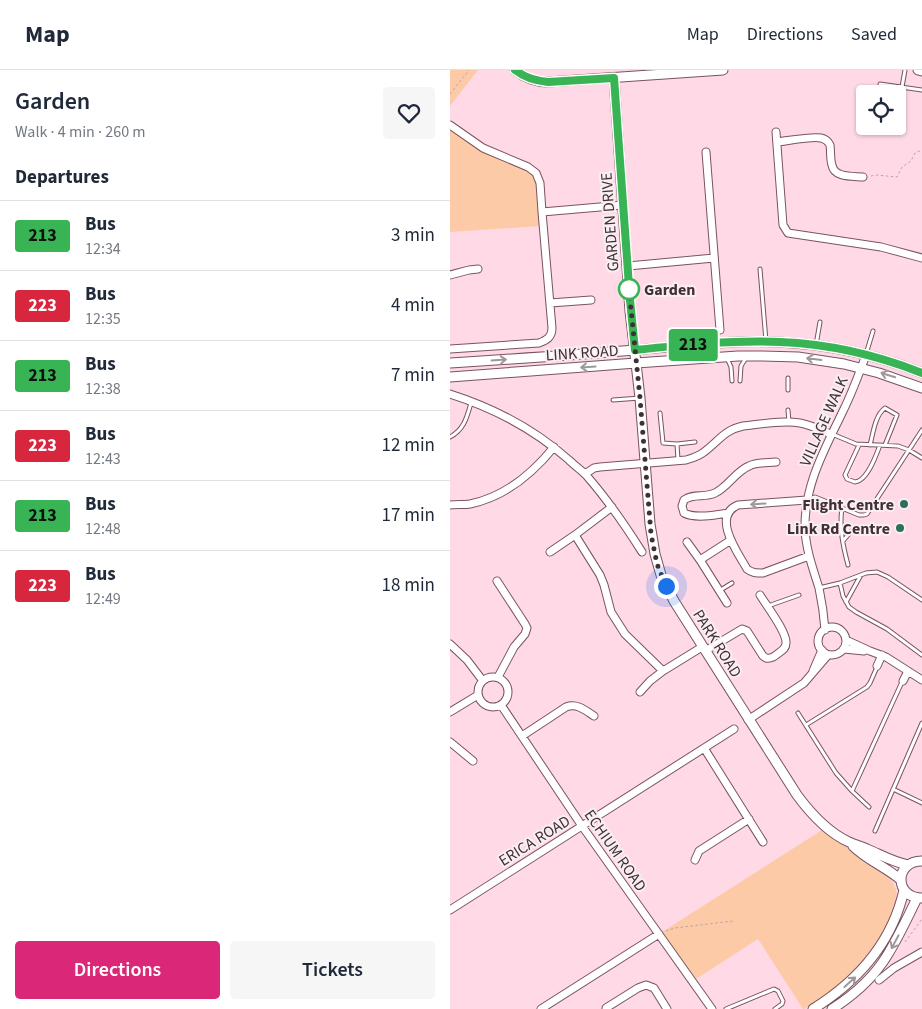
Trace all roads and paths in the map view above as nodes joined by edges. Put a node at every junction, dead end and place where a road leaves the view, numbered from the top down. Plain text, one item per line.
1 (469, 70) edge
2 (515, 70) edge
3 (723, 70) edge
4 (905, 70) edge
5 (918, 70) edge
6 (701, 71) edge
7 (922, 71) edge
8 (614, 78) junction
9 (880, 84) dead end
10 (887, 85) edge
11 (902, 85) edge
12 (906, 88) edge
13 (922, 90) edge
14 (450, 94) edge
15 (450, 125) edge
16 (776, 132) dead end
17 (777, 142) junction
18 (922, 150) edge
19 (706, 152) dead end
20 (863, 177) joint
21 (623, 205) junction
22 (542, 212) junction
23 (714, 258) junction
24 (922, 258) edge
25 (628, 266) junction
26 (478, 269) dead end
27 (760, 270) dead end
28 (450, 276) edge
29 (590, 300) dead end
30 (550, 303) junction
31 (820, 322) dead end
32 (720, 330) dead end
33 (872, 331) dead end
34 (766, 342) junction
35 (816, 346) junction
36 (450, 349) edge
37 (635, 350) junction
38 (866, 355) junction
39 (748, 356) junction
40 (726, 357) junction
41 (450, 363) edge
42 (636, 363) junction
43 (862, 368) junction
44 (922, 373) edge
45 (450, 377) edge
46 (788, 378) dead end
47 (732, 381) dead end
48 (740, 381) dead end
49 (922, 388) edge
50 (788, 390) dead end
51 (450, 394) edge
52 (640, 398) junction
53 (613, 400) dead end
54 (472, 401) junction
55 (788, 410) dead end
56 (660, 413) dead end
57 (789, 422) junction
58 (922, 430) edge
59 (831, 434) junction
60 (450, 437) edge
61 (695, 442) dead end
62 (677, 444) junction
63 (859, 445) junction
64 (870, 445) junction
65 (883, 445) junction
66 (554, 447) junction
67 (909, 450) junction
68 (922, 458) edge
69 (678, 461) junction
70 (776, 462) dead end
71 (645, 464) junction
72 (585, 474) junction
73 (807, 500) junction
74 (450, 505) edge
75 (612, 507) junction
76 (842, 508) junction
77 (728, 513) junction
78 (853, 529) dead end
79 (574, 536) junction
80 (731, 540) junction
81 (842, 541) junction
82 (687, 542) dead end
83 (550, 552) dead end
84 (642, 552) dead end
85 (809, 556) junction
86 (700, 560) junction
87 (848, 566) dead end
88 (861, 575) junction
89 (497, 581) dead end
90 (732, 583) dead end
91 (840, 583) junction
92 (819, 589) junction
93 (719, 591) junction
94 (760, 595) dead end
95 (799, 595) dead end
96 (922, 600) edge
97 (846, 602) junction
98 (727, 603) dead end
99 (767, 606) junction
100 (823, 606) junction
101 (834, 627) junction
102 (825, 630) junction
103 (846, 640) junction
104 (450, 644) edge
105 (703, 649) junction
106 (844, 649) junction
107 (822, 650) junction
108 (870, 651) junction
109 (828, 655) junction
110 (882, 655) junction
111 (922, 655) edge
112 (877, 666) joint
113 (662, 671) junction
114 (908, 671) junction
115 (812, 674) junction
116 (498, 678) junction
117 (922, 680) edge
118 (483, 681) junction
119 (903, 681) joint
120 (640, 692) dead end
121 (478, 695) junction
122 (501, 705) junction
123 (450, 712) edge
124 (798, 713) dead end
125 (594, 716) dead end
126 (748, 720) junction
127 (922, 723) edge
128 (806, 725) junction
129 (734, 729) dead end
130 (522, 736) junction
131 (450, 742) edge
132 (704, 748) junction
133 (472, 761) dead end
134 (893, 790) junction
135 (852, 791) junction
136 (922, 803) edge
137 (868, 807) dead end
138 (749, 819) junction
139 (582, 826) junction
140 (875, 832) dead end
141 (764, 842) dead end
142 (849, 842) junction
143 (695, 860) dead end
144 (917, 860) edge
145 (901, 880) junction
146 (904, 890) junction
147 (920, 898) edge
148 (450, 910) edge
149 (733, 921) dead end
150 (658, 934) junction
151 (922, 952) edge
152 (879, 980) dead end
153 (737, 1005) junction
154 (541, 1009) edge
155 (605, 1009) edge
156 (667, 1009) edge
157 (712, 1009) edge
158 (726, 1009) edge
159 (740, 1009) edge
160 (775, 1009) edge
161 (813, 1009) edge
162 (832, 1009) edge

1 - 14 path
2 - 8 street
3 - 6 street
4 - 11 lane
5 - 7 street
6 - 8 street
8 - 21 street, GARDEN DRIVE
9 - 10 lane
12 - 13 lane
15 - 22 street
16 - 17 street
17 - 20 street
17 - 24 street
18 - 20 path
19 - 23 street
21 - 22 street
21 - 25 street, GARDEN DRIVE
22 - 30 street
23 - 25 street
23 - 32 street
25 - 37 street, GARDEN DRIVE
26 - 28 street
27 - 34 lane
29 - 30 street
30 - 36 street
31 - 35 lane
33 - 38 lane
34 - 35 street, LINK ROAD
34 - 37 street, LINK ROAD
35 - 38 street, LINK ROAD
41 -> 37 street, LINK ROAD
37 - 42 street, GARDEN DRIVE
38 - 43 street, VILLAGE WALK
38 - 44 street, LINK ROAD
39 - 40 street, LINK ROAD
43 -> 39 street, LINK ROAD
39 - 48 lane
40 - 42 street, LINK ROAD
40 - 47 lane
42 -> 45 street, LINK ROAD
42 - 52 street, PARK ROAD
49 -> 43 street, LINK ROAD
43 - 59 street, VILLAGE WALK
46 - 50 lane
51 - 54 street
52 - 53 lane
52 - 71 street, PARK ROAD
54 - 60 lane
54 - 66 street
55 - 57 lane
56 - 62 lane
57 - 59 street
57 - 69 street
58 - 67 lane
59 - 63 lane
59 - 73 street, VILLAGE WALK
61 - 62 lane
62 - 69 lane
63 - 64 lane
63 - 65 lane
64 - 65 lane
64 - 65 lane
65 - 67 lane
66 - 72 street
66 - 74 street
67 - 68 lane
67 - 76 lane
69 - 71 street
70 - 77 street
71 - 72 street
71 - 105 street, PARK ROAD
72 - 75 street
73 - 76 lane
73 -> 77 street
73 - 85 street, VILLAGE WALK
75 - 79 street
75 - 84 street
76 - 81 lane
77 - 80 street
78 - 81 lane
79 - 83 street
79 - 113 street
80 - 85 street
80 - 86 street
81 - 87 lane
82 - 86 street
85 - 92 street, VILLAGE WALK
86 - 93 street
88 - 91 lane
88 - 96 lane
88 - 97 lane
89 - 116 street
90 - 93 lane
91 - 92 lane
91 - 97 lane
92 - 100 street, VILLAGE WALK
93 - 98 street
94 - 99 street
95 - 99 lane
97 - 111 lane
99 - 105 street
100 - 101 street, VILLAGE WALK
100 - 102 street, VILLAGE WALK
101 - 102 street
101 - 103 street
102 - 107 street
103 - 106 street
103 - 108 street
104 - 118 street
105 - 113 street
105 - 126 street, PARK ROAD
106 - 108 street
106 - 109 street
107 - 109 street
107 - 115 street
108 - 110 street
109 - 115 street
110 - 112 street
110 - 114 street
112 - 128 lane
113 - 120 street
114 - 117 street
114 - 119 street
115 - 126 street
116 - 118 street
116 - 122 street
118 - 121 street
119 - 135 lane
121 - 122 street
121 - 123 street
122 - 130 street, ECHIUM ROAD
124 - 128 lane
125 - 130 street
126 - 142 street, PARK ROAD
127 - 134 lane
128 - 135 lane
129 - 132 street, ERICA ROAD
130 - 139 street, ECHIUM ROAD
131 - 133 street
132 - 138 street
132 - 139 street, ERICA ROAD
134 - 136 lane
134 - 140 lane
135 - 137 lane
138 - 141 street
138 - 143 street
139 - 148 street, ERICA ROAD
139 - 150 street, ECHIUM ROAD
142 - 144 street, PARK ROAD
142 - 145 street, PARK ROAD
144 - 145 street
145 - 146 street
146 - 147 street
161 -> 146 street
147 -> 162 street
149 - 150 path
150 - 154 street
150 - 157 street, ECHIUM ROAD
151 - 152 street
153 - 158 lane
153 - 159 lane
153 - 160 lane
155 - 156 street

